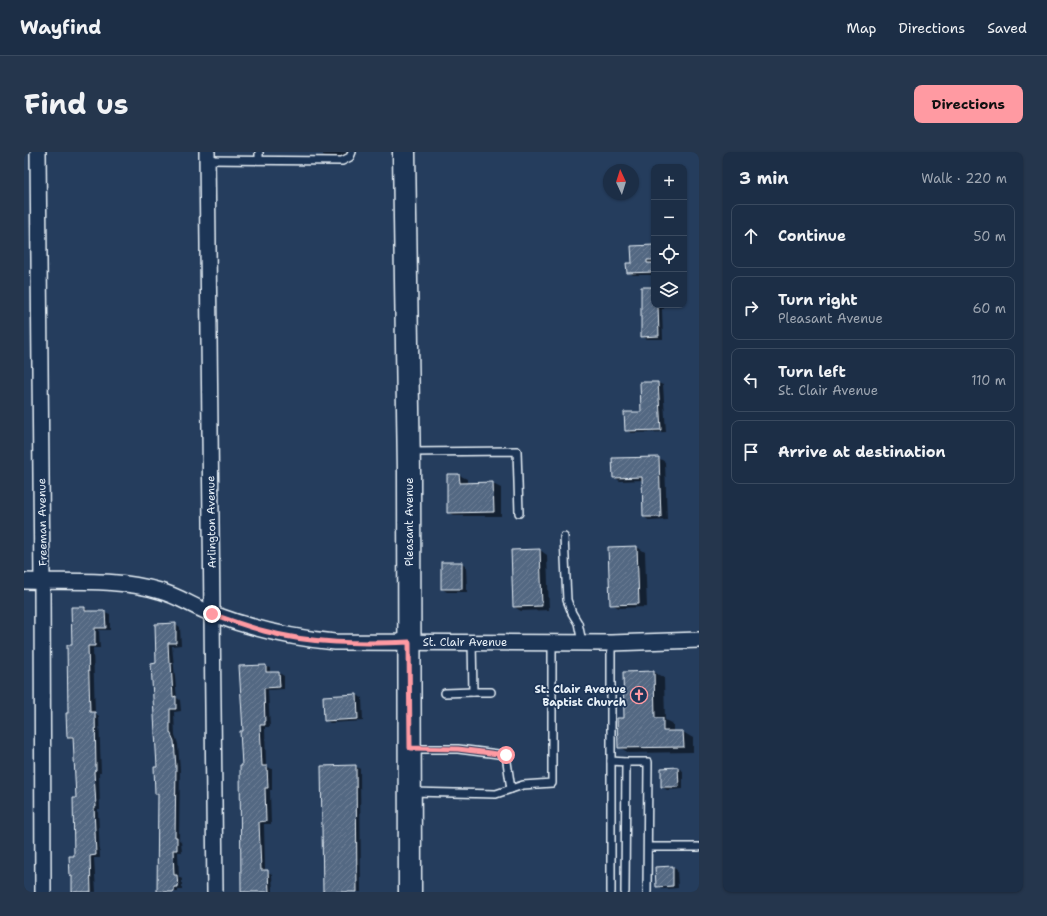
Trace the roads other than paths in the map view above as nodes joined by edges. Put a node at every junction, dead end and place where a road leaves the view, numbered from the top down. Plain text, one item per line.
1 (38, 152) edge
2 (259, 152) edge
3 (352, 152) edge
4 (404, 152) edge
5 (207, 156) edge
6 (259, 160) junction
7 (408, 452) junction
8 (519, 513) dead end
9 (564, 537) dead end
10 (24, 581) edge
11 (42, 582) junction
12 (212, 614) junction
13 (699, 640) edge
14 (409, 642) junction
15 (472, 642) junction
16 (552, 642) junction
17 (582, 642) junction
18 (611, 642) junction
19 (473, 692) junction
20 (491, 692) dead end
21 (445, 693) dead end
22 (410, 748) junction
23 (611, 761) junction
24 (626, 762) junction
25 (511, 789) junction
26 (410, 792) junction
27 (699, 847) edge
28 (648, 848) junction
29 (42, 892) edge
30 (215, 892) edge
31 (410, 892) edge
32 (611, 892) edge
33 (625, 892) edge
34 (647, 892) edge

1 - 11 street, Freeman Avenue
2 - 6 lane
3 - 6 lane
4 - 7 main road, Pleasant Avenue
5 - 6 lane
5 - 12 street, Arlington Avenue
7 - 8 lane
7 - 14 main road, Pleasant Avenue
9 - 17 lane
10 - 11 street, St. Clair Avenue
11 - 12 street, St. Clair Avenue
11 - 29 street, Freeman Avenue
12 - 14 street, St. Clair Avenue
12 - 30 street, Arlington Avenue
13 - 18 street, St. Clair Avenue
14 - 15 street, St. Clair Avenue
14 - 22 main road, Pleasant Avenue
15 - 16 street, St. Clair Avenue
15 - 19 lane
16 - 17 street, St. Clair Avenue
16 - 25 lane
17 - 18 street, St. Clair Avenue
18 - 23 lane
19 - 20 lane
19 - 21 lane
22 - 25 lane
22 - 26 main road, Pleasant Avenue
23 - 24 lane
23 - 32 lane
24 - 28 lane
24 - 33 lane
25 - 26 lane
26 - 31 main road, Pleasant Avenue
27 - 28 lane
28 - 34 lane

